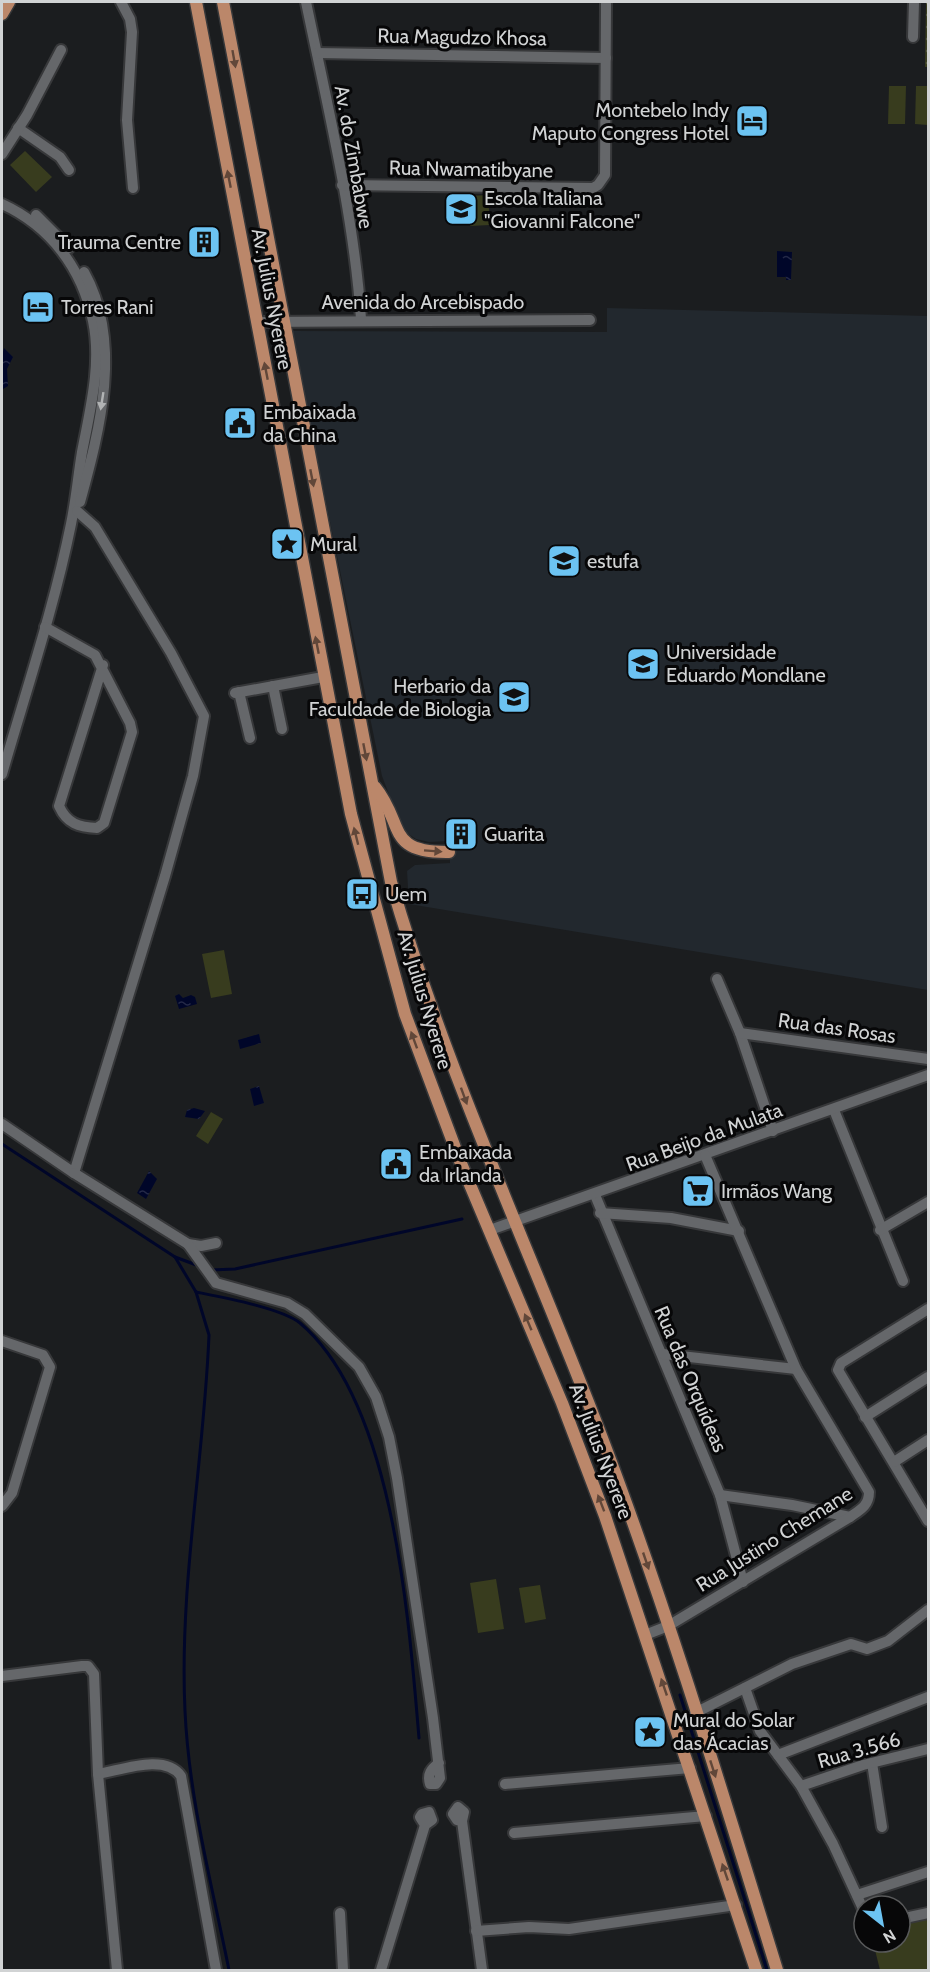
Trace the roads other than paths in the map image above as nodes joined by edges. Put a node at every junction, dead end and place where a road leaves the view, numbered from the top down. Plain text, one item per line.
1 (9, 2) edge
2 (121, 2) edge
3 (196, 2) edge
4 (223, 2) edge
5 (306, 2) edge
6 (606, 2) edge
7 (914, 2) edge
8 (2, 14) edge
9 (913, 37) dead end
10 (61, 50) dead end
11 (317, 53) junction
12 (606, 58) junction
13 (18, 128) junction
14 (6, 137) edge
15 (2, 154) edge
16 (69, 170) dead end
17 (342, 185) junction
18 (133, 188) dead end
19 (2, 196) edge
20 (2, 204) edge
21 (361, 319) junction
22 (590, 320) dead end
23 (284, 321) junction
24 (257, 322) junction
25 (77, 511) junction
26 (72, 522) junction
27 (45, 627) junction
28 (103, 665) junction
29 (323, 677) junction
30 (273, 686) junction
31 (282, 729) dead end
32 (250, 738) dead end
33 (2, 774) edge
34 (371, 782) junction
35 (449, 852) dead end
36 (717, 979) dead end
37 (740, 1033) junction
38 (928, 1059) edge
39 (928, 1075) edge
40 (834, 1110) junction
41 (2, 1124) edge
42 (773, 1131) junction
43 (83, 1148) junction
44 (705, 1155) junction
45 (60, 1163) junction
46 (74, 1173) junction
47 (595, 1195) junction
48 (928, 1202) edge
49 (600, 1213) junction
50 (516, 1223) junction
51 (490, 1230) junction
52 (880, 1230) junction
53 (739, 1232) junction
54 (216, 1243) dead end
55 (188, 1244) junction
56 (903, 1281) dead end
57 (928, 1309) edge
58 (2, 1341) edge
59 (663, 1354) junction
60 (796, 1369) junction
61 (928, 1377) edge
62 (865, 1417) junction
63 (928, 1440) edge
64 (894, 1462) junction
65 (720, 1495) junction
66 (2, 1506) edge
67 (927, 1513) edge
68 (850, 1517) junction
69 (742, 1582) junction
70 (928, 1610) edge
71 (668, 1626) junction
72 (645, 1635) junction
73 (2, 1676) edge
74 (745, 1688) junction
75 (928, 1697) edge
76 (695, 1713) junction
77 (928, 1749) edge
78 (778, 1755) junction
79 (439, 1763) dead end
80 (872, 1763) junction
81 (690, 1768) junction
82 (98, 1774) junction
83 (505, 1785) dead end
84 (801, 1786) junction
85 (706, 1816) junction
86 (462, 1821) dead end
87 (425, 1825) dead end
88 (882, 1827) dead end
89 (514, 1833) dead end
90 (928, 1872) edge
91 (857, 1894) edge
92 (860, 1894) edge
93 (736, 1905) junction
94 (340, 1913) dead end
95 (928, 1913) edge
96 (912, 1916) edge
97 (476, 1931) junction
98 (756, 1970) edge
99 (117, 1971) edge
100 (216, 1971) edge
101 (343, 1971) edge
102 (381, 1971) edge
103 (482, 1971) edge
104 (777, 1971) edge

1 - 8 main road
2 - 18 street
24 -> 3 main road, Av. Julius Nyerere
4 -> 23 main road, Av. Julius Nyerere
5 - 11 street, Av. do Zimbabwe
6 - 12 street
7 - 9 street
10 - 13 street
11 - 12 street, Rua Magudzo Khosa
11 - 17 street, Av. do Zimbabwe
12 - 17 street, Rua Nwamatibyane
13 - 14 street
13 - 16 street
14 - 15 street
17 - 21 street, Av. do Zimbabwe
19 -> 25 street
20 - 26 street
21 - 22 street, Avenida do Arcebispado
21 - 23 street, Avenida do Arcebispado
23 - 24 street, Avenida do Arcebispado
23 -> 34 main road, Av. Julius Nyerere
29 -> 24 main road, Av. Julius Nyerere
25 - 26 street
25 - 43 street
26 - 27 street
27 - 28 street
27 - 33 street
28 - 28 street
29 - 30 street
51 -> 29 main road, Av. Julius Nyerere
30 - 31 street
30 - 32 street
34 -> 35 main road
34 -> 50 main road, Av. Julius Nyerere
36 - 37 street
37 - 38 street, Rua das Rosas
37 - 42 street
39 - 40 street, Rua Beijo da Mulata
40 - 42 street, Rua Beijo da Mulata
40 - 52 street
41 - 45 street
42 - 44 street, Rua Beijo da Mulata
43 - 45 street
43 - 46 street
44 - 47 street, Rua Beijo da Mulata
44 - 53 street, Rua Justino Chemane
45 - 46 street
46 - 55 street
47 - 49 street, Rua das Orquídeas
47 - 50 street, Rua Beijo da Mulata
48 - 52 street
49 - 53 street
49 - 59 street, Rua das Orquídeas
50 - 51 street, Rua Beijo da Mulata
50 -> 71 main road, Av. Julius Nyerere
72 -> 51 main road, Av. Julius Nyerere
52 - 56 street
53 - 60 street, Rua Justino Chemane
54 - 55 street
55 - 79 street
57 - 62 street
58 - 66 street
59 - 60 street
59 - 65 street, Rua das Orquídeas
60 - 68 street, Rua Justino Chemane
61 - 62 street
62 - 64 street
63 - 64 street
64 - 67 street
65 - 68 street
65 - 69 street, Rua das Orquídeas
68 - 69 street, Rua Justino Chemane
69 - 71 street, Rua Justino Chemane
70 - 74 street
71 - 72 street, Rua Justino Chemane
71 - 76 main road, Av. Julius Nyerere
81 -> 72 main road, Av. Julius Nyerere
73 - 82 street
74 - 76 street
74 - 78 street
75 - 78 street
76 -> 104 main road, Av. Julius Nyerere
77 - 80 street, Rua 3.566
78 - 84 street
80 - 84 street, Rua 3.566
80 - 88 street
81 - 83 street
81 - 85 main road, Av. Julius Nyerere
82 - 99 street
82 - 100 street
84 - 91 street
85 - 89 street
93 -> 85 main road, Av. Julius Nyerere
86 - 97 street
87 - 102 street
90 - 92 street
93 - 97 street
93 - 98 main road, Av. Julius Nyerere
94 - 101 street
95 - 96 street
97 - 103 street

